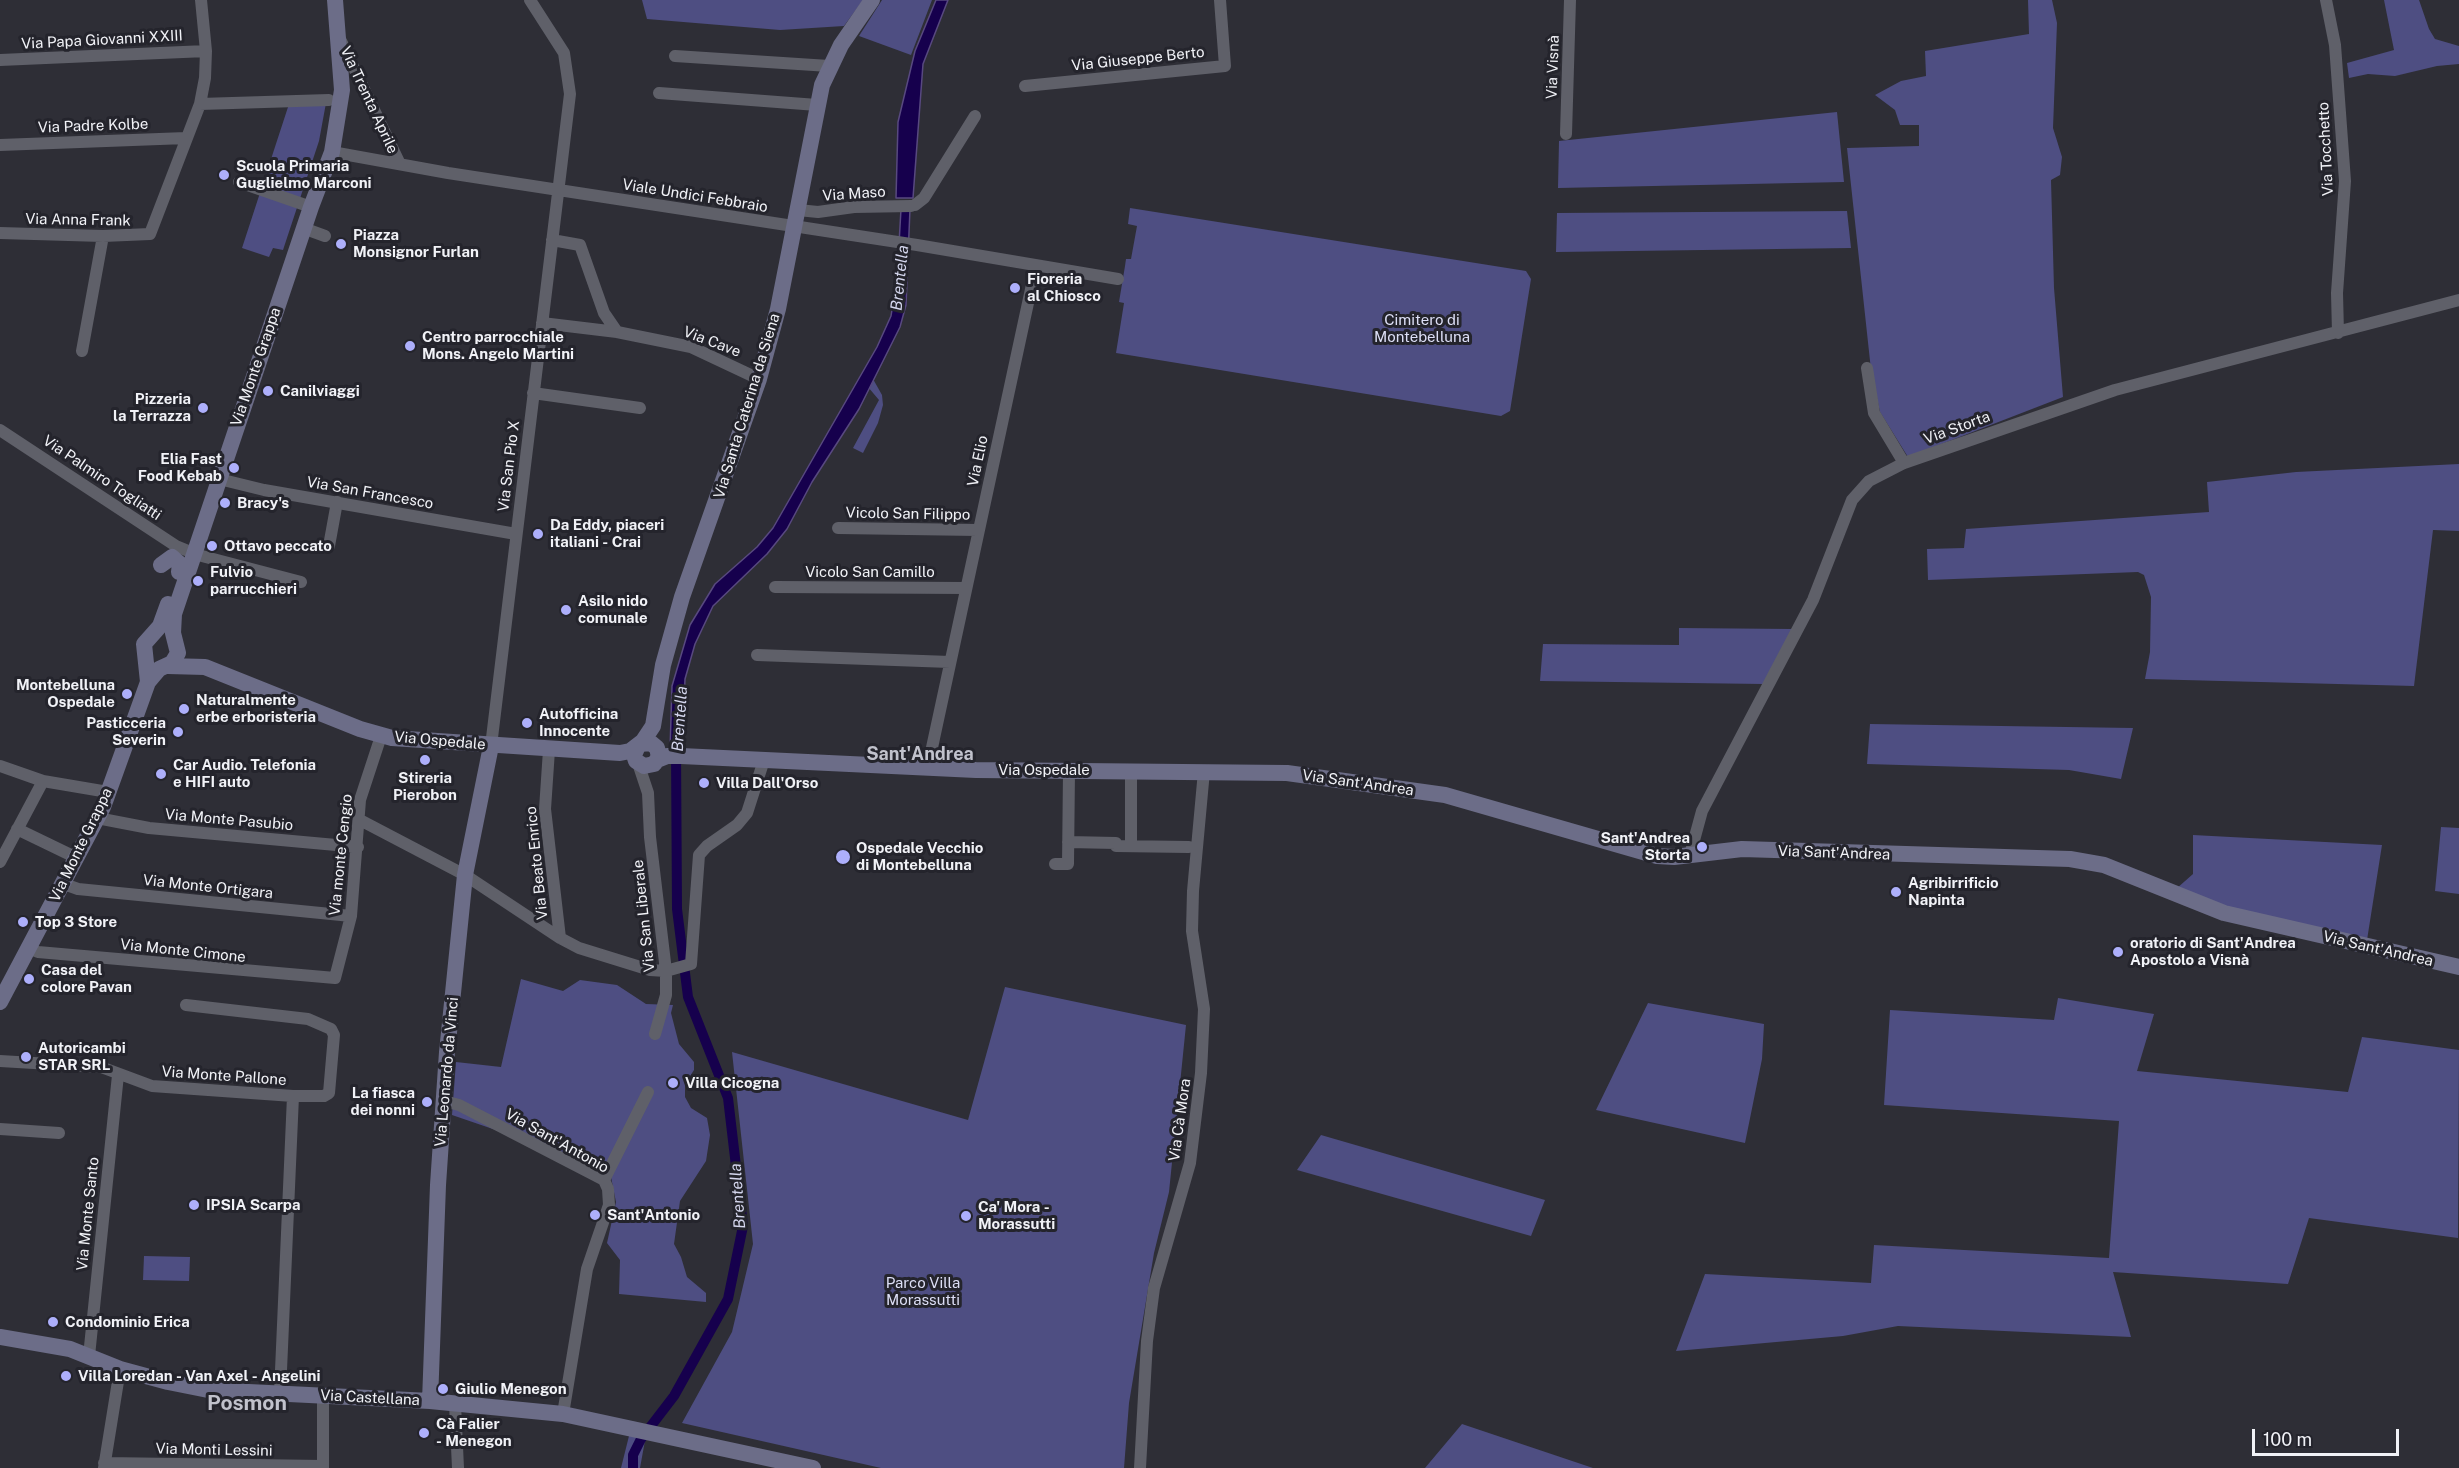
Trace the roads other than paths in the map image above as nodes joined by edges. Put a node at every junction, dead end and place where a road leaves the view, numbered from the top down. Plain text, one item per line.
1 (201, 0) edge
2 (335, 0) edge
3 (530, 0) edge
4 (872, 0) edge
5 (1220, 0) edge
6 (1570, 0) edge
7 (2326, 0) edge
8 (338, 35) junction
9 (206, 51) junction
10 (675, 56) dead end
11 (0, 60) edge
12 (829, 66) junction
13 (1025, 86) dead end
14 (659, 93) dead end
15 (329, 100) dead end
16 (200, 104) junction
17 (817, 105) junction
18 (975, 116) dead end
19 (1566, 134) dead end
20 (186, 138) junction
21 (0, 145) edge
22 (332, 152) junction
23 (400, 164) junction
24 (239, 182) dead end
25 (558, 190) junction
26 (311, 207) junction
27 (796, 218) junction
28 (303, 228) junction
29 (0, 233) edge
30 (104, 236) junction
31 (325, 236) dead end
32 (552, 240) junction
33 (1036, 266) junction
34 (1118, 279) dead end
35 (2459, 300) edge
36 (542, 323) junction
37 (617, 332) junction
38 (2338, 333) junction
39 (82, 351) dead end
40 (1867, 368) dead end
41 (759, 379) junction
42 (533, 393) junction
43 (640, 408) dead end
44 (0, 430) edge
45 (1904, 463) junction
46 (219, 479) junction
47 (337, 502) junction
48 (838, 528) dead end
49 (978, 530) junction
50 (516, 534) junction
51 (163, 538) junction
52 (329, 546) dead end
53 (191, 553) junction
54 (161, 565) joint
55 (180, 572) junction
56 (301, 582) dead end
57 (775, 587) dead end
58 (966, 588) junction
59 (152, 634) junction
60 (176, 643) junction
61 (757, 655) dead end
62 (950, 662) junction
63 (159, 664) junction
64 (200, 664) junction
65 (656, 714) junction
66 (381, 736) junction
67 (491, 746) junction
68 (549, 750) junction
69 (638, 754) junction
70 (663, 755) junction
71 (764, 760) junction
72 (0, 765) edge
73 (928, 766) junction
74 (1069, 771) junction
75 (1204, 771) junction
76 (1131, 779) dead end
77 (42, 781) junction
78 (108, 792) junction
79 (648, 793) junction
80 (97, 818) junction
81 (360, 820) junction
82 (17, 829) junction
83 (1068, 842) junction
84 (1131, 846) junction
85 (358, 847) junction
86 (1190, 847) dead end
87 (1690, 855) junction
88 (77, 858) junction
89 (0, 862) edge
90 (1056, 864) dead end
91 (465, 875) junction
92 (64, 884) junction
93 (351, 916) junction
94 (560, 938) junction
95 (28, 948) junction
96 (2459, 967) edge
97 (666, 971) junction
98 (335, 978) joint
99 (0, 1002) edge
100 (186, 1005) dead end
101 (655, 1034) dead end
102 (0, 1061) edge
103 (118, 1075) junction
104 (648, 1092) dead end
105 (293, 1096) junction
106 (444, 1101) junction
107 (0, 1129) edge
108 (59, 1133) dead end
109 (604, 1180) junction
110 (0, 1337) edge
111 (89, 1356) junction
112 (120, 1369) junction
113 (279, 1393) junction
114 (323, 1396) junction
115 (430, 1401) junction
116 (455, 1404) junction
117 (563, 1414) junction
118 (104, 1466) edge
119 (323, 1467) edge
120 (458, 1468) edge
121 (813, 1468) edge
122 (1140, 1468) edge

1 - 9 street
2 - 8 street, Via Trenta Aprile
3 - 25 street, Via San Pio X
4 - 12 street, Via Santa Caterina da Siena
5 - 13 street, Via Giuseppe Berto
6 - 19 street, Via Visnà
7 - 38 street, Via Tocchetto
8 - 22 street, Via Trenta Aprile
8 - 23 street, Via Trenta Aprile
9 - 11 street, Via Papa Giovanni XXIII
9 - 16 street
10 - 12 street
12 - 17 street, Via Santa Caterina da Siena
14 - 17 street
15 - 16 street
16 - 20 street
17 - 27 street, Via Santa Caterina da Siena
18 - 27 street, Via Maso
20 - 21 street, Via Padre Kolbe
20 - 30 street, Via Anna Frank
22 - 23 street, Viale Undici Febbraio
22 - 26 street, Via Trenta Aprile
23 - 25 street, Viale Undici Febbraio
24 - 26 street
25 - 27 street, Viale Undici Febbraio
25 - 32 street, Via San Pio X
26 - 28 street, Via Trenta Aprile
27 - 33 street, Viale Undici Febbraio
27 - 41 street, Via Santa Caterina da Siena
28 - 31 street
28 - 46 street, Via Monte Grappa
29 - 30 street, Via Anna Frank
30 - 39 street
32 - 36 street, Via San Pio X
32 - 37 street
33 - 34 street, Viale Undici Febbraio
33 - 49 street, Via Elio
35 - 38 street, Via Storta
36 - 37 street, Via Cave
36 - 42 street, Via San Pio X
37 - 41 street, Via Cave
38 - 45 street, Via Storta
40 - 45 street
41 - 65 street, Via Santa Caterina da Siena
42 - 43 street
42 - 50 street, Via San Pio X
44 - 51 street, Via Palmiro Togliatti
45 - 87 street, Via Storta
46 - 47 street, Via San Francesco
46 - 53 street, Via Monte Grappa
47 - 50 street, Via San Francesco
47 - 52 street
48 - 49 street, Vicolo San Filippo
49 - 58 street, Via Elio
50 - 67 street, Via San Pio X
51 - 53 street, Via Palmiro Togliatti
51 - 54 street
53 - 55 street, Via Monte Grappa
53 - 56 street, Via Palmiro Togliatti
53 - 60 street, Via Monte Grappa
54 - 55 street
55 - 59 street, Via Monte Grappa
57 - 58 street, Vicolo San Camillo
58 - 62 street, Via Elio
59 - 60 street
59 - 63 street, Via Monte Grappa
60 - 63 street, Via Monte Grappa
60 - 64 street, Via Ospedale
61 - 62 street
62 - 73 street, Via Elio
63 - 64 street, Via Ospedale
63 - 78 street, Via Monte Grappa
64 - 66 street, Via Ospedale
65 - 69 street, Via Santa Caterina da Siena
65 - 70 street, Via Santa Caterina da Siena
66 - 67 street, Via Ospedale
66 - 81 street, Via monte Cengio
67 - 68 street, Via Ospedale
67 - 91 street, Via Leonardo da Vinci
68 - 69 street, Via Ospedale
68 - 94 street, Via Beato Enrico
69 - 70 street, Via Ospedale
69 - 79 street, Via San Liberale
70 - 71 street, Via Ospedale
70 - 79 street, Via San Liberale
71 - 73 street, Via Ospedale
71 - 97 street
72 - 77 street
73 - 74 street, Via Ospedale
74 - 75 street, Via Ospedale
74 - 83 street
75 - 87 street, Via Sant'Andrea
75 - 122 street, Via Cà Mora
76 - 84 street
77 - 78 street
77 - 82 street
78 - 80 street, Via Monte Grappa
79 - 97 street, Via San Liberale
80 - 85 street, Via Monte Pasubio
80 - 88 street, Via Monte Grappa
81 - 85 street, Via monte Cengio
81 - 91 street
82 - 88 street
82 - 89 street
83 - 84 street
83 - 90 street
84 - 86 street
85 - 93 street, Via monte Cengio
87 - 96 street, Via Sant'Andrea
88 - 92 street, Via Monte Grappa
91 - 94 street
91 - 106 street, Via Leonardo da Vinci
92 - 93 street, Via Monte Ortigara
92 - 95 street, Via Monte Grappa
93 - 98 street, Via monte Cengio
94 - 97 street
95 - 98 street, Via Monte Cimone
95 - 99 street, Via Monte Grappa
97 - 101 street, Via San Liberale
100 - 105 street, Via Monte Pallone
102 - 103 street, Via Monte Pallone
103 - 105 street, Via Monte Pallone
103 - 111 street, Via Monte Santo
104 - 109 street
105 - 113 street, Via Monte Pallone
106 - 109 street, Via Sant'Antonio
106 - 115 street, Via Leonardo da Vinci
107 - 108 street
109 - 117 street, Via Sant'Antonio
110 - 111 street, Via Castellana
111 - 112 street, Via Castellana
112 - 113 street, Via Castellana
112 - 118 street
113 - 114 street, Via Castellana
114 - 115 street, Via Castellana
114 - 119 street
115 - 116 street, Via Castellana
116 - 117 street, Via Castellana
116 - 120 street
117 - 121 street, Via Castellana
118 - 119 street, Via Monti Lessini

